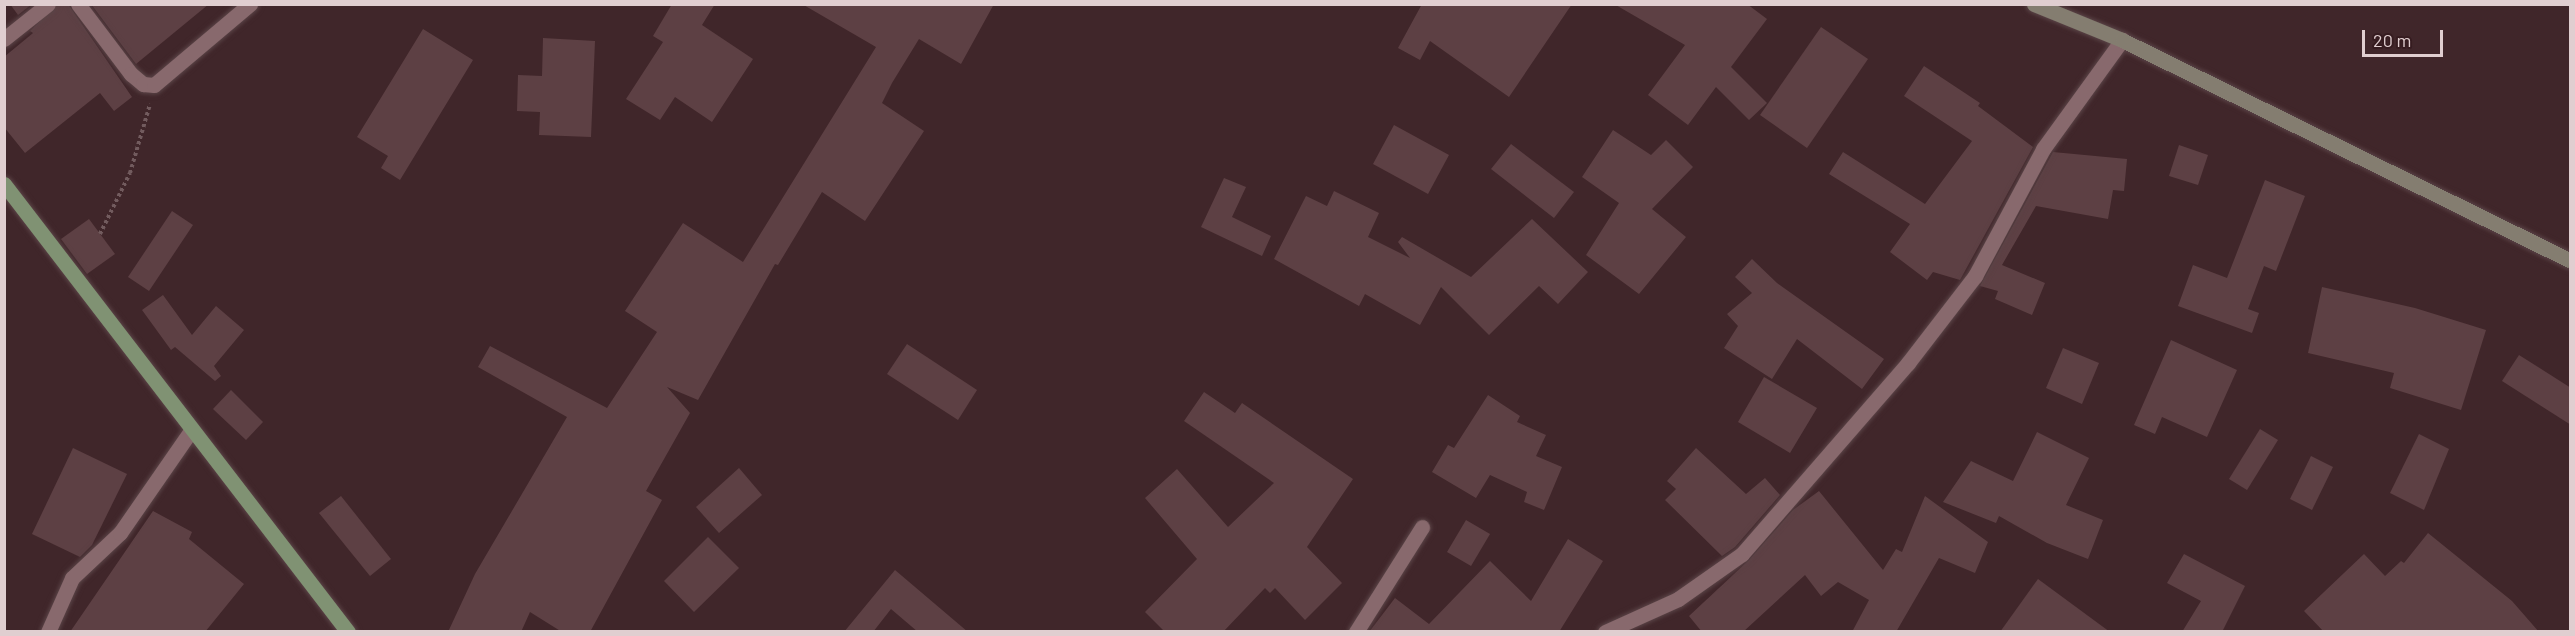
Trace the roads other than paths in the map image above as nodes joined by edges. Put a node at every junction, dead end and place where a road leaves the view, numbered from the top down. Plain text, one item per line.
1 (48, 4) edge
2 (78, 4) edge
3 (250, 4) edge
4 (2034, 4) edge
5 (4, 39) edge
6 (2122, 40) junction
7 (4, 184) edge
8 (2571, 260) edge
9 (192, 429) junction
10 (1422, 527) dead end
11 (48, 632) edge
12 (348, 632) edge
13 (1356, 632) edge
14 (1605, 632) edge

1 - 5 street
2 - 3 street
4 - 6 street
6 - 8 street
6 - 14 street
7 - 9 main road
9 - 11 street
9 - 12 main road
10 - 13 street

